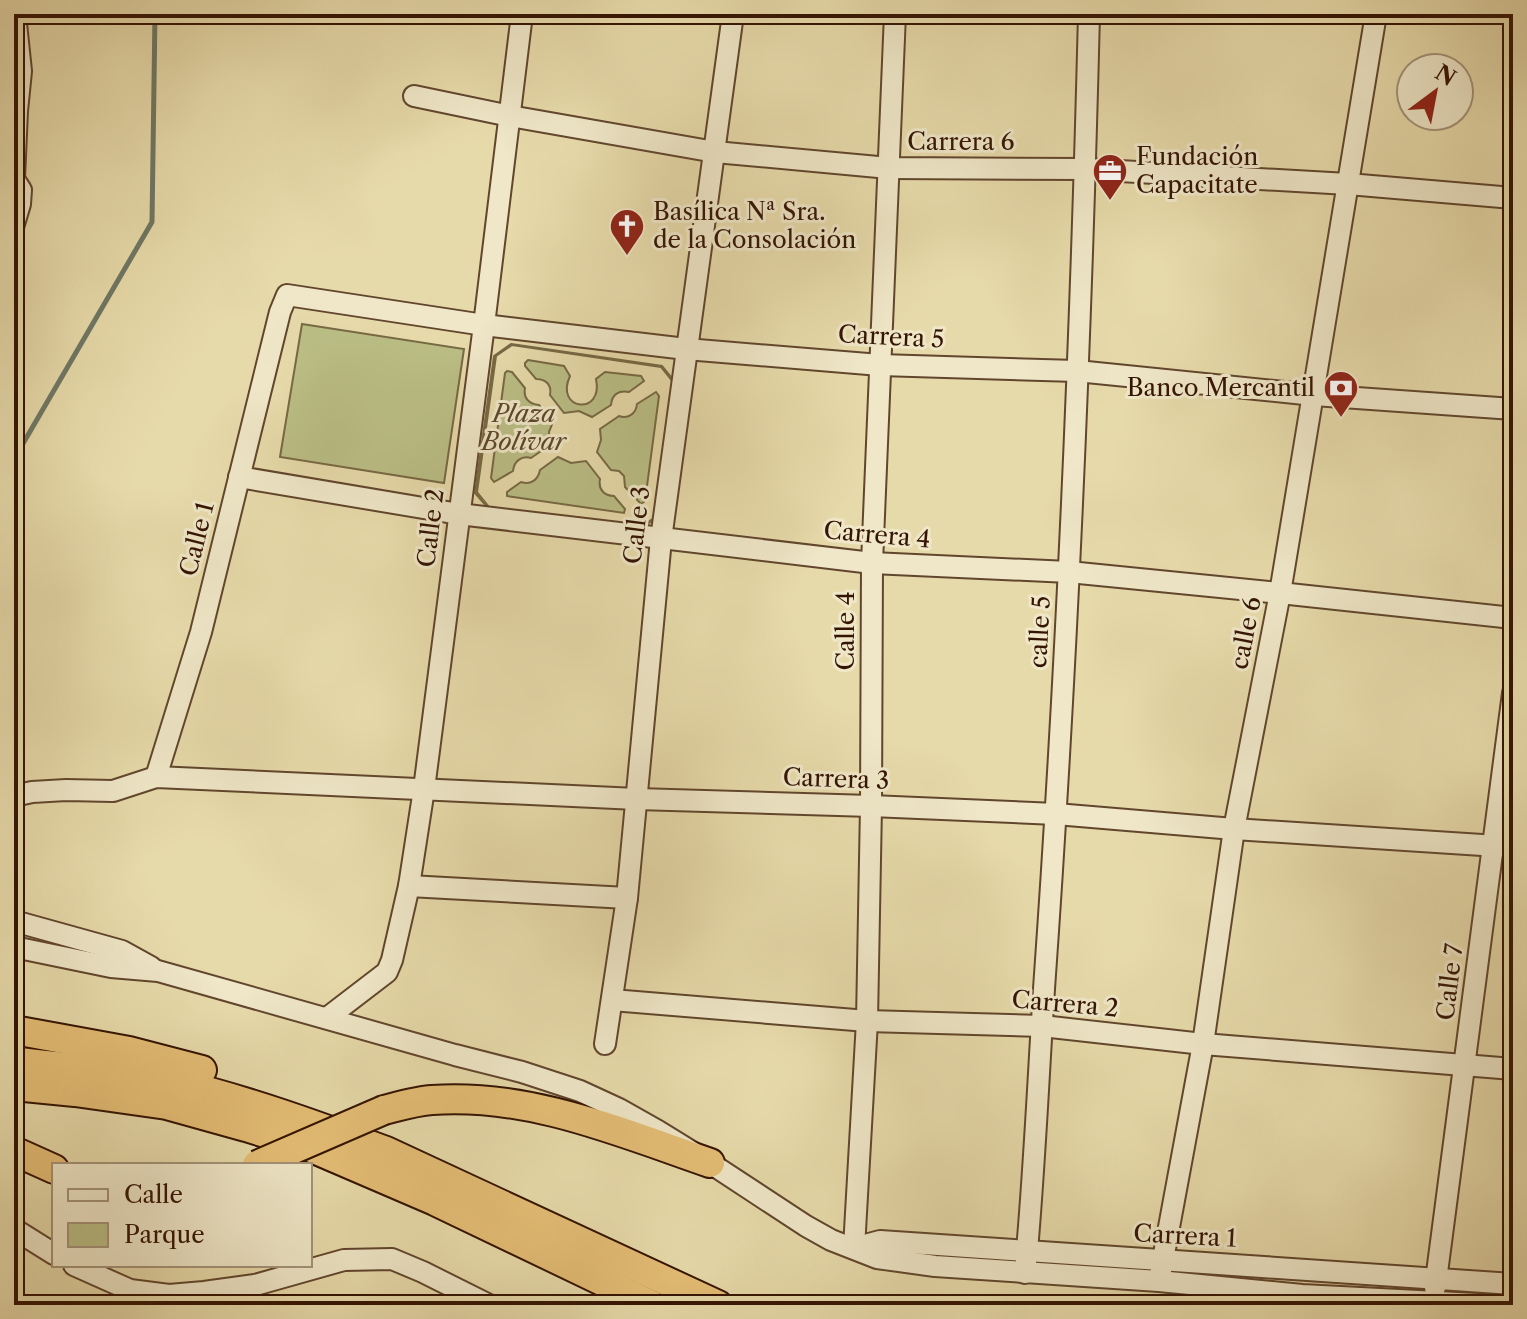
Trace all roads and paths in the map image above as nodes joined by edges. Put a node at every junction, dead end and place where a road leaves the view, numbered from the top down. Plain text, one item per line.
1 (15, 14) edge
2 (522, 14) edge
3 (733, 14) edge
4 (895, 14) edge
5 (1089, 14) edge
6 (1376, 14) edge
7 (414, 96) dead end
8 (510, 116) junction
9 (715, 152) junction
10 (889, 168) junction
11 (1085, 169) junction
12 (1348, 184) junction
13 (1513, 198) edge
14 (14, 224) edge
15 (280, 312) joint
16 (484, 325) junction
17 (686, 349) junction
18 (880, 365) junction
19 (1077, 371) junction
20 (1314, 395) junction
21 (1513, 409) edge
22 (239, 477) junction
23 (459, 514) junction
24 (661, 539) junction
25 (872, 563) junction
26 (1069, 572) junction
27 (1280, 593) junction
28 (1513, 618) edge
29 (1513, 693) edge
30 (156, 777) junction
31 (424, 789) junction
32 (14, 796) edge
33 (637, 799) junction
34 (871, 806) junction
35 (1056, 814) junction
36 (1234, 829) junction
37 (1503, 847) edge
38 (409, 886) junction
39 (627, 898) junction
40 (14, 921) edge
41 (14, 947) edge
42 (158, 971) junction
43 (612, 1000) junction
44 (327, 1018) junction
45 (867, 1021) junction
46 (1042, 1026) junction
47 (14, 1030) edge
48 (605, 1044) dead end
49 (1203, 1044) junction
50 (14, 1061) edge
51 (1465, 1066) junction
52 (1513, 1069) edge
53 (14, 1086) edge
54 (14, 1151) edge
55 (262, 1163) edge
56 (710, 1163) junction
57 (52, 1168) edge
58 (438, 1175) junction
59 (14, 1229) edge
60 (854, 1248) junction
61 (52, 1253) edge
62 (1026, 1263) junction
63 (78, 1267) edge
64 (1160, 1271) junction
65 (1435, 1277) junction
66 (1513, 1284) edge
67 (1434, 1301) junction
68 (489, 1305) edge
69 (652, 1305) edge
70 (718, 1305) edge
71 (1496, 1305) edge

1 - 14 street
2 - 8 street, Calle 2
3 - 9 street, Calle 3
4 - 10 street, Calle 4
5 - 11 street, calle 5
6 - 12 street, calle 6
7 - 8 street, Carrera 6
8 - 9 street, Carrera 6
8 - 16 street, Calle 2
9 - 10 street, Carrera 6
9 - 17 street, Calle 3
10 - 11 street, Carrera 6
10 - 18 street, Calle 4
11 - 12 street, Carrera 6
11 - 19 street, calle 5
12 - 13 street, Carrera 6
12 - 20 street, calle 6
15 - 16 street, Carrera 5
15 - 22 street, Calle 1
16 - 17 street, Carrera 5
16 - 23 street, Calle 2
17 - 18 street, Carrera 5
17 - 24 street, Calle 3
18 - 19 street, Carrera 5
18 - 25 street, Calle 4
19 - 20 street, Carrera 5
19 - 26 street, calle 5
20 - 21 street, Carrera 5
20 - 27 street, calle 6
22 - 23 street, Carrera 4
22 - 30 street, Calle 1
23 - 24 street, Carrera 4
23 - 31 street, Calle 2
24 - 25 street, Carrera 4
24 - 33 street, Calle 3
25 - 26 street, Carrera 4
25 - 34 street, Calle 4
26 - 27 street, Carrera 4
26 - 35 street, calle 5
27 - 28 street, Carrera 4
27 - 36 street, calle 6
29 - 37 street, Calle 7
30 - 31 street, Carrera 3
30 - 32 street
31 - 33 street, Carrera 3
31 - 38 street, Calle 2
33 - 34 street, Carrera 3
33 - 39 street, Calle 3
34 - 35 street, Carrera 3
34 - 45 street, Calle 4
35 - 36 street, Carrera 3
35 - 46 street, calle 5
36 - 37 street, Carrera 3
36 - 49 street, calle 6
37 - 51 street, Calle 7
38 - 39 street
38 - 44 street, Calle 2
39 - 43 street, Calle 3
40 - 42 street
41 - 42 street
42 - 44 street
43 - 45 street, Carrera 2
43 - 48 street, Calle 3
44 - 56 street
45 - 46 street, Carrera 2
45 - 60 street, Calle 4
46 - 49 street, Carrera 2
46 - 62 street, calle 5
47 - 58 highway
49 - 51 street, Carrera 2
49 - 64 street, calle 6
50 - 58 highway
51 - 52 street, Carrera 2
51 - 65 street, Calle 7
53 - 69 highway
54 - 57 highway
55 - 56 highway, bridge
56 - 60 street
58 - 70 highway
59 - 61 street
60 - 62 street, Carrera 1
62 - 64 street, Carrera 1
63 - 68 street
64 - 65 street, Carrera 1
64 - 67 street, Carrera 1
65 - 66 street, Carrera 1
65 - 67 street, Calle 7
67 - 71 street, Carrera 1

